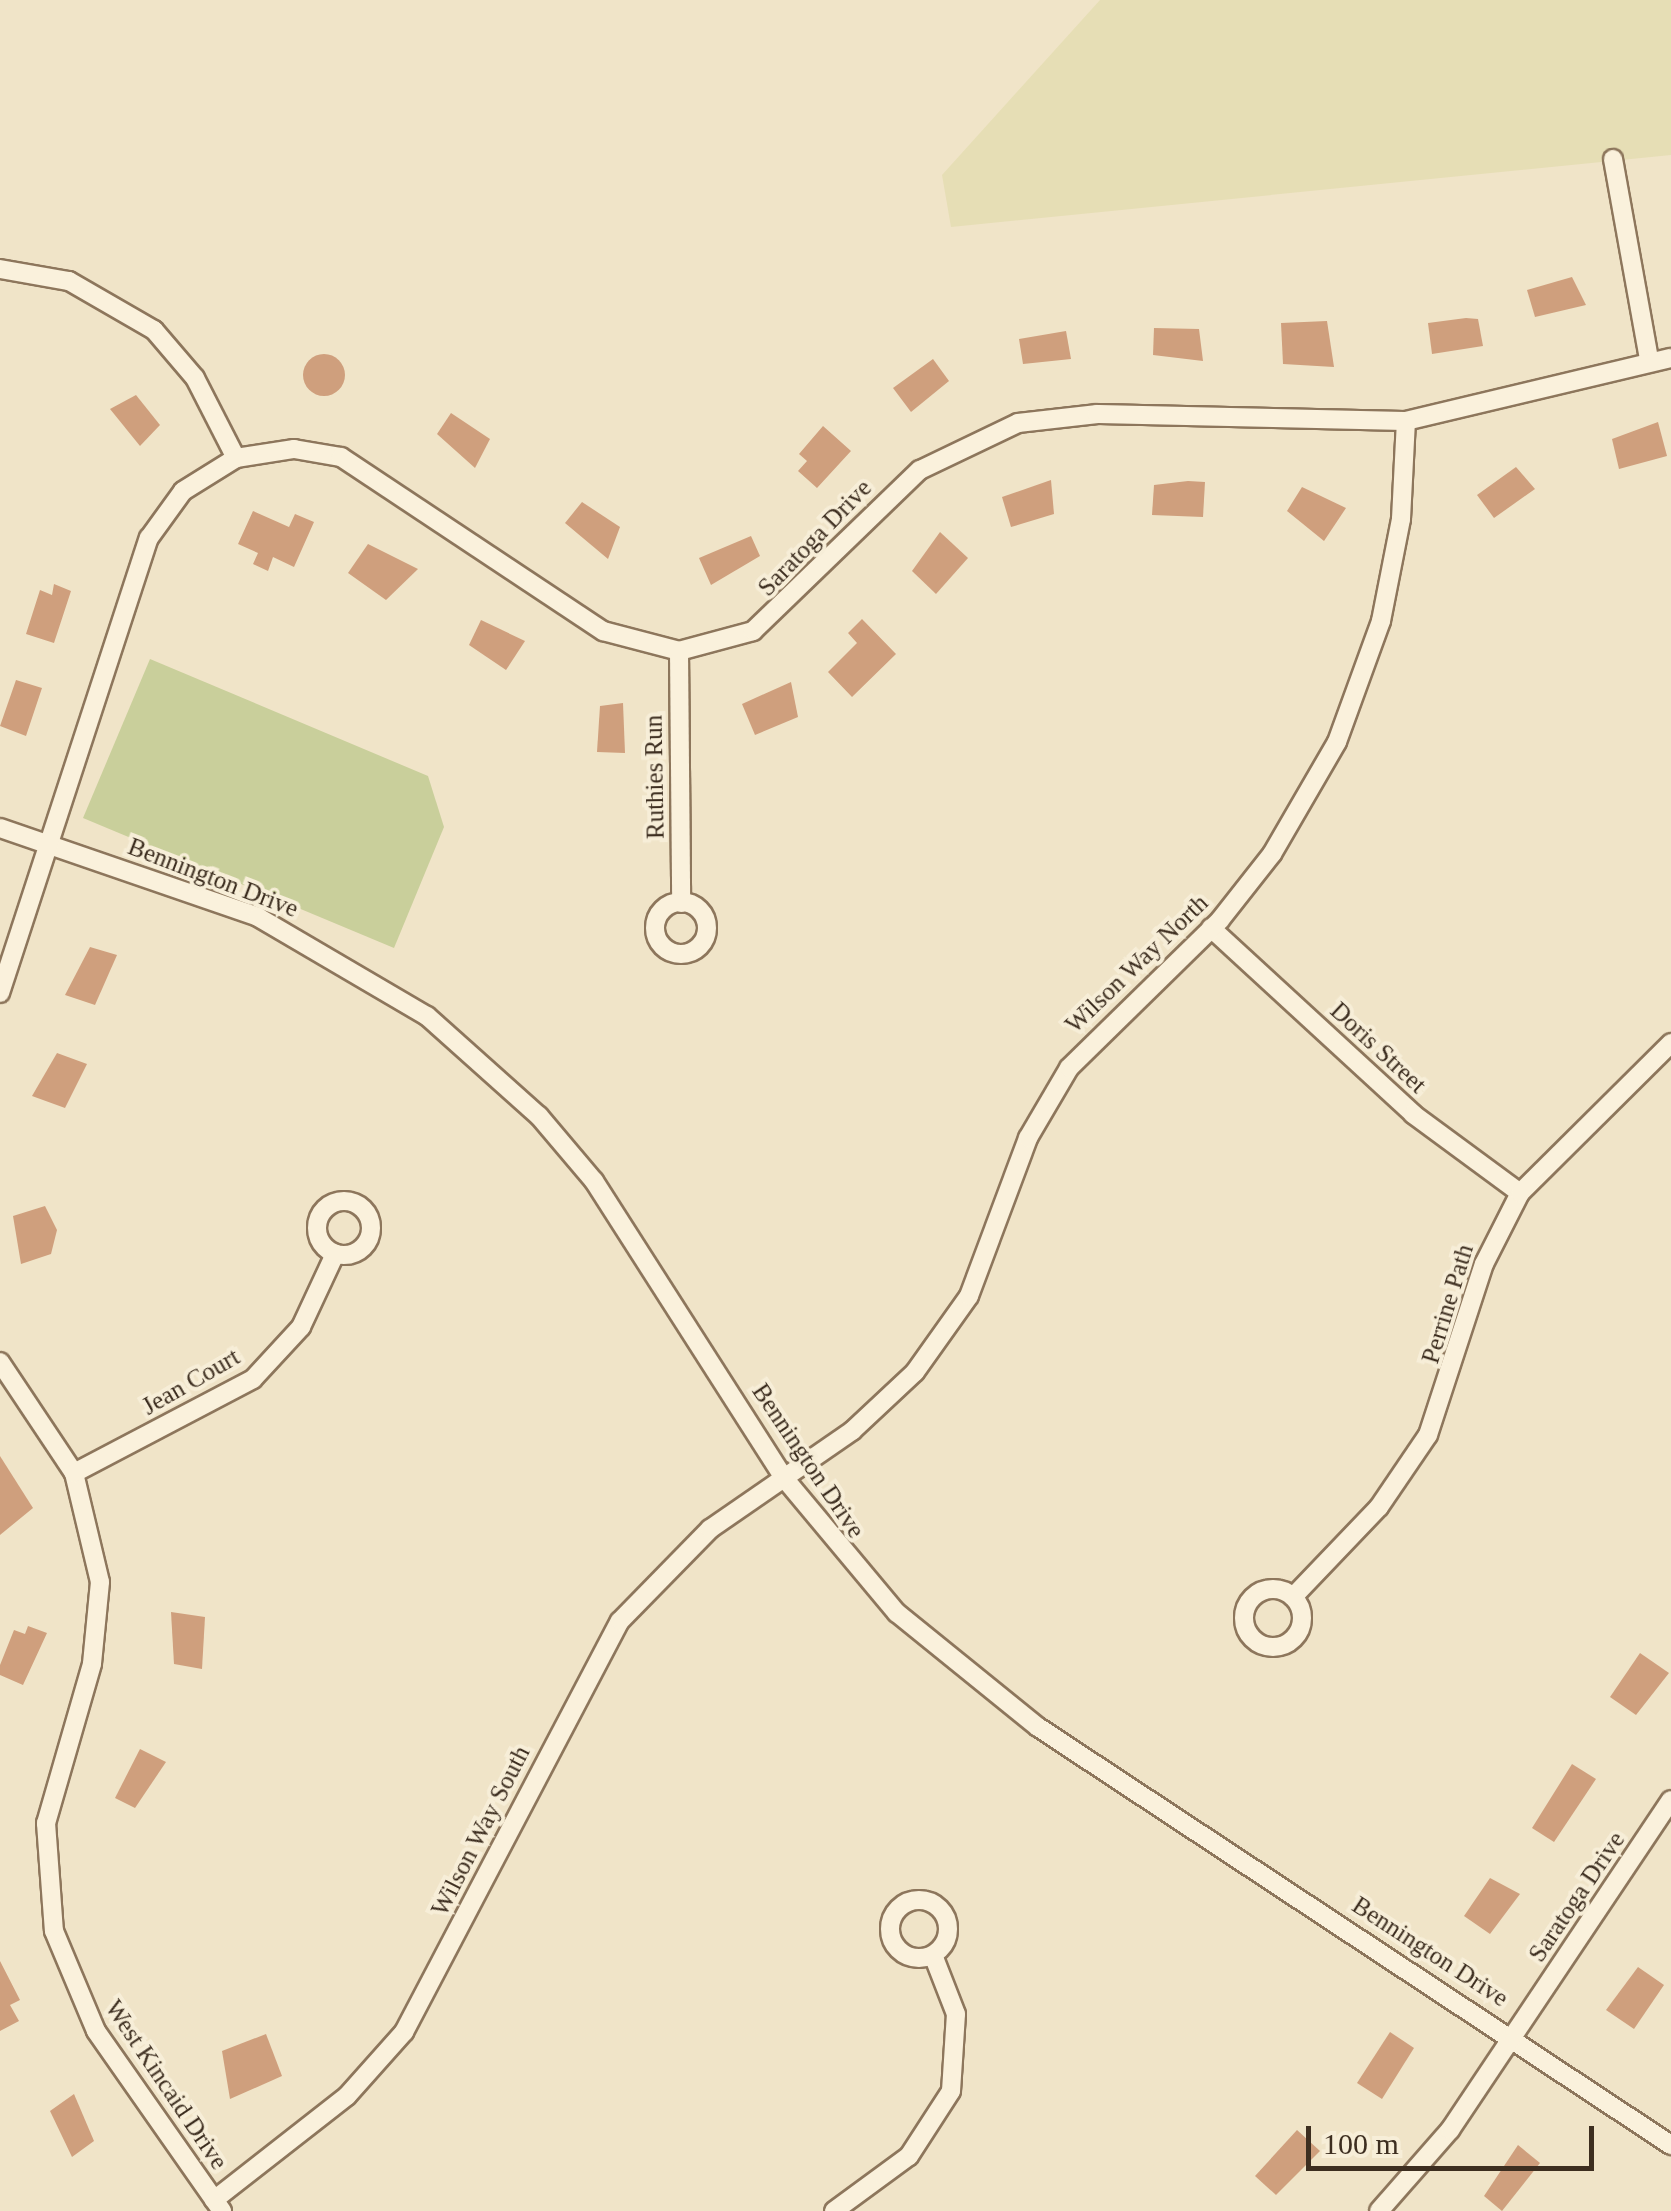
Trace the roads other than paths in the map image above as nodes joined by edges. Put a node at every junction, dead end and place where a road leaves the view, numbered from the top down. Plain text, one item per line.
1 (1613, 159) dead end
2 (0, 269) edge
3 (1671, 358) edge
4 (1649, 360) junction
5 (1406, 421) junction
6 (236, 458) junction
7 (679, 651) junction
8 (0, 828) edge
9 (50, 846) junction
10 (682, 902) dead end
11 (1211, 928) junction
12 (0, 993) edge
13 (1671, 1043) edge
14 (1520, 1194) junction
15 (336, 1254) dead end
16 (0, 1362) edge
17 (74, 1472) junction
18 (784, 1478) junction
19 (1293, 1597) dead end
20 (1671, 1800) edge
21 (933, 1955) dead end
22 (1514, 2037) junction
23 (1671, 2145) edge
24 (218, 2206) edge
25 (834, 2211) edge
26 (1379, 2211) edge

1 - 4 street
2 - 6 street
3 - 4 street, Saratoga Drive
4 - 5 street, Saratoga Drive
5 - 7 street, Saratoga Drive
5 - 11 street, Wilson Way North
6 - 7 street, Saratoga Drive
6 - 9 street, Saratoga Drive
7 - 10 street, Ruthies Run
8 - 9 street, Bennington Drive
9 - 12 street
9 - 18 street, Bennington Drive
11 - 14 street, Doris Street
11 - 18 street, Wilson Way North
13 - 14 street, Perrine Path
14 - 19 street, Perrine Path
15 - 17 street, Jean Court
16 - 17 street, West Kincaid Drive
17 - 24 street, West Kincaid Drive
18 - 22 street, Bennington Drive
18 - 24 street, Wilson Way South
20 - 22 street, Saratoga Drive
21 - 25 street
22 - 23 street, Bennington Drive
22 - 26 street, Saratoga Drive

